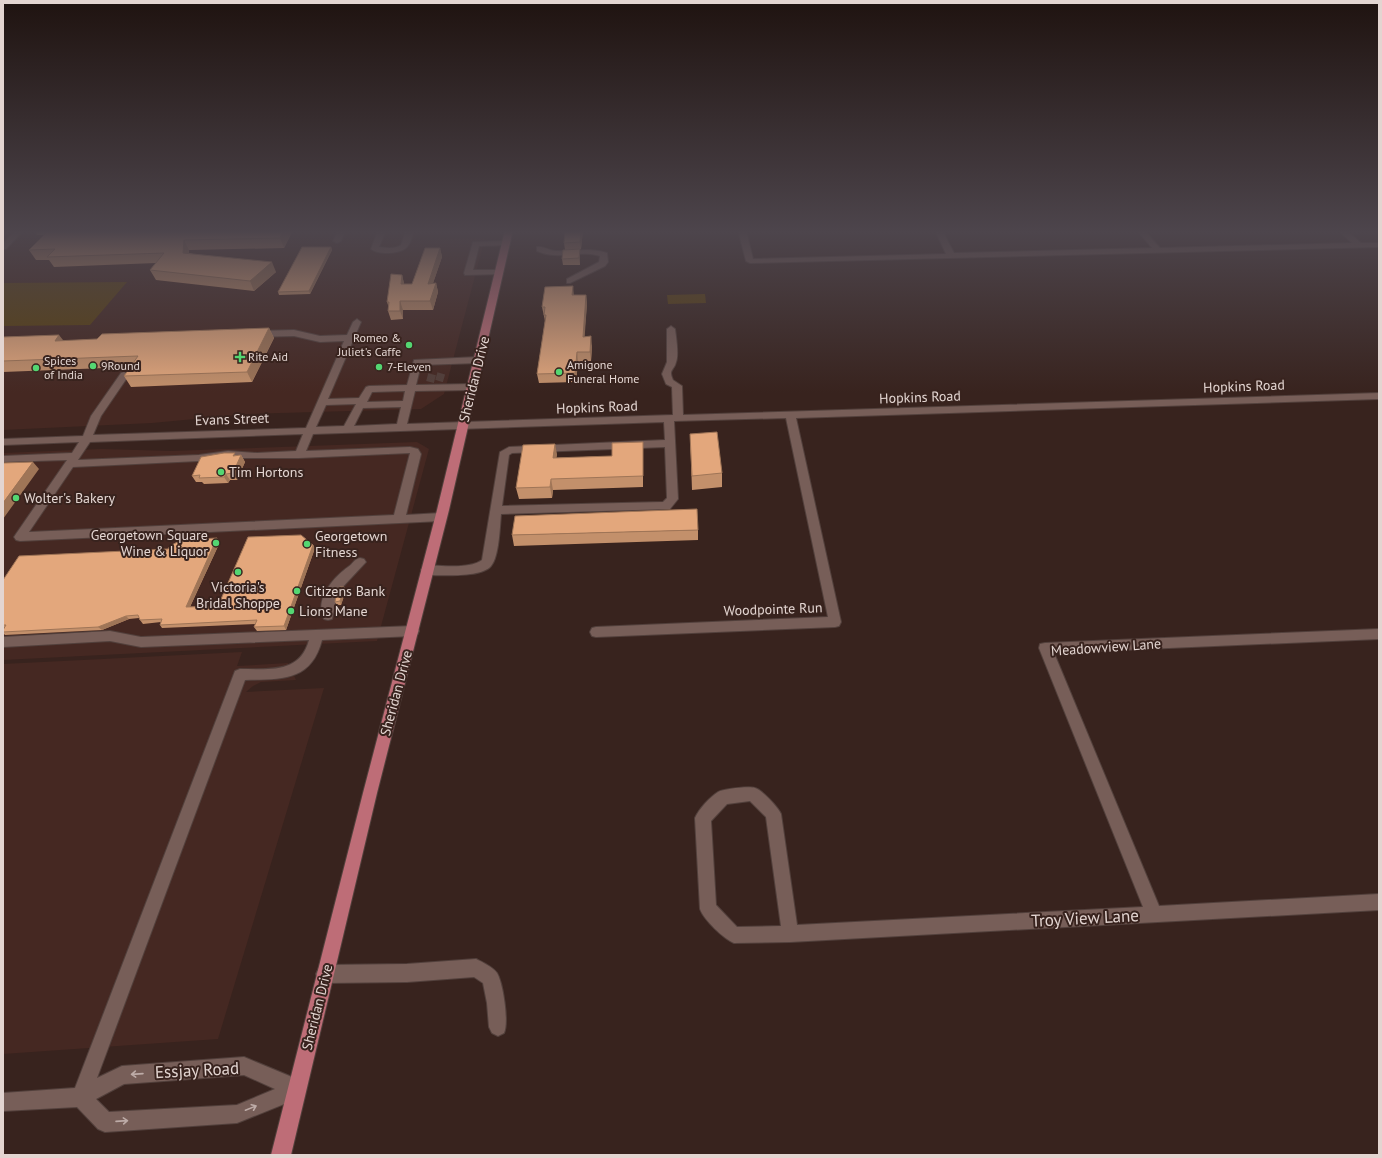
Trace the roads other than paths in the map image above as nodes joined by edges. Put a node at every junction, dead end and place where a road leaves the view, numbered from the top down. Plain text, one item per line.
1 (497, 284) edge
2 (357, 322) dead end
3 (671, 329) dead end
4 (247, 334) edge
5 (350, 338) junction
6 (478, 360) junction
7 (441, 361) junction
8 (438, 371) tunnel mouth
9 (124, 375) edge
10 (471, 387) junction
11 (409, 389) junction
12 (1379, 396) edge
13 (322, 402) junction
14 (361, 403) junction
15 (406, 404) junction
16 (790, 415) junction
17 (673, 419) junction
18 (463, 425) junction
19 (401, 427) junction
20 (347, 429) junction
21 (309, 430) junction
22 (87, 439) junction
23 (3, 442) edge
24 (670, 443) junction
25 (299, 454) junction
26 (257, 456) junction
27 (199, 458) junction
28 (3, 459) edge
29 (72, 460) junction
30 (238, 460) edge
31 (215, 461) edge
32 (496, 510) junction
33 (441, 517) junction
34 (399, 519) junction
35 (360, 562) dead end
36 (427, 570) junction
37 (349, 572) junction
38 (340, 590) edge
39 (412, 631) junction
40 (596, 632) dead end
41 (1379, 634) edge
42 (320, 635) junction
43 (3, 642) edge
44 (1379, 902) edge
45 (1154, 914) junction
46 (790, 934) junction
47 (325, 974) junction
48 (498, 1027) dead end
49 (297, 1089) junction
50 (81, 1097) junction
51 (3, 1102) edge
52 (281, 1155) edge

1 - 6 main road, Sheridan Drive
2 - 5 street
3 - 17 street
4 - 5 street
5 - 13 street
6 - 7 street
6 - 10 main road, Sheridan Drive
7 - 8 street
7 - 11 street
9 - 22 street
10 - 11 street
10 - 18 main road, Sheridan Drive
11 - 14 street
11 - 15 street
12 - 16 street, Hopkins Road
13 - 14 street
13 - 21 street
14 - 15 street
14 - 20 street
15 - 19 street
16 - 17 street, Hopkins Road
16 - 40 street, Woodpointe Run
17 - 18 street, Hopkins Road
17 - 24 street
18 - 19 street, Evans Street
18 - 33 main road, Sheridan Drive
19 - 20 street, Evans Street
20 - 21 street, Evans Street
21 - 22 street, Evans Street
21 - 25 street
22 - 23 street, Evans Street
22 - 29 street
24 - 32 street
24 - 32 street
25 - 26 street
25 - 34 street
26 - 27 street
26 - 30 street
27 - 29 street
27 - 31 street
28 - 29 street
29 - 34 street
32 - 36 street
33 - 34 street
33 - 36 main road, Sheridan Drive
35 - 37 street
36 - 39 main road, Sheridan Drive
37 - 38 street
37 - 42 street
39 - 42 street
39 - 47 main road, Sheridan Drive
41 - 45 street, Meadowview Lane
42 - 43 street
42 - 50 street
44 - 45 street, Troy View Lane
45 - 46 street, Troy View Lane
46 - 46 street, Troy View Lane
47 - 48 street
47 - 49 main road, Sheridan Drive
49 -> 50 street, Essjay Road
50 -> 49 street
49 - 52 main road, Sheridan Drive
50 - 51 street, Essjay Road

